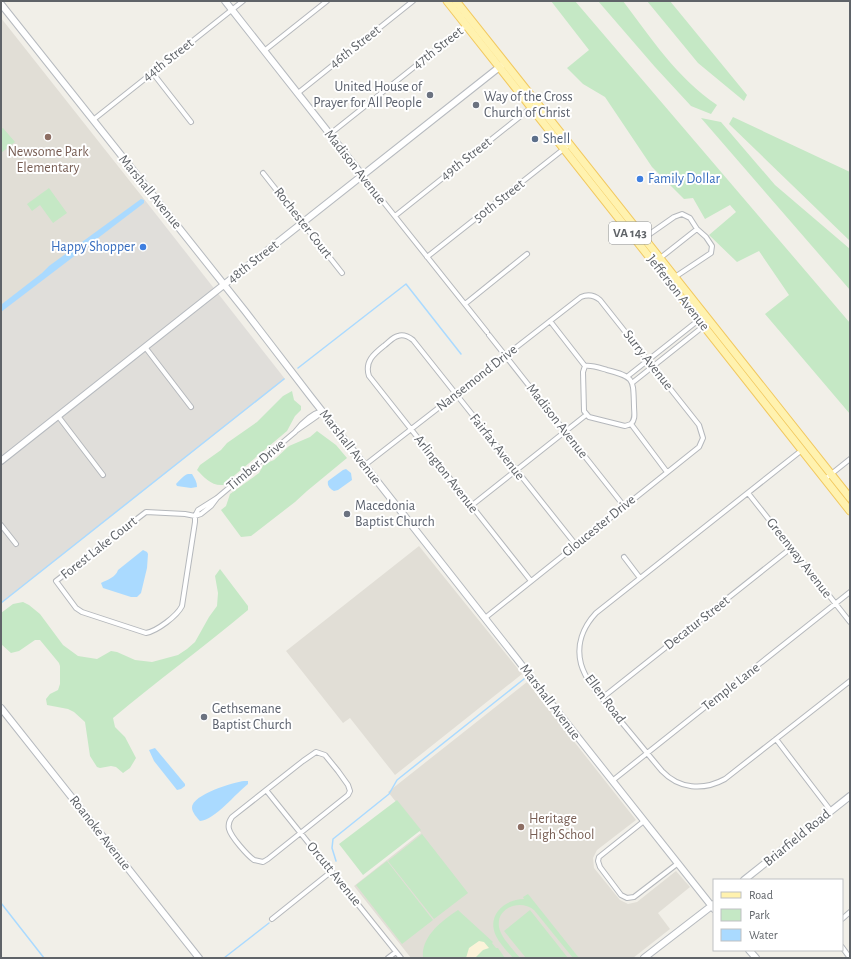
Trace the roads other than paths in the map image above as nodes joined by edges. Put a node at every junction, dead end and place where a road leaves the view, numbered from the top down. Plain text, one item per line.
1 (225, 1) edge
2 (243, 1) edge
3 (327, 1) edge
4 (413, 1) edge
5 (447, 1) edge
6 (456, 1) edge
7 (1, 4) edge
8 (232, 10) junction
9 (469, 24) junction
10 (264, 51) junction
11 (502, 65) junction
12 (152, 72) junction
13 (298, 93) junction
14 (534, 105) junction
15 (93, 120) junction
16 (191, 122) dead end
17 (330, 134) junction
18 (567, 147) junction
19 (263, 173) dead end
20 (362, 175) junction
21 (395, 216) junction
22 (303, 222) junction
23 (697, 229) junction
24 (644, 238) junction
25 (527, 254) dead end
26 (427, 257) junction
27 (657, 260) junction
28 (342, 274) dead end
29 (675, 277) junction
30 (224, 285) junction
31 (592, 295) joint
32 (465, 304) junction
33 (550, 321) junction
34 (705, 321) junction
35 (400, 335) joint
36 (145, 347) junction
37 (505, 356) junction
38 (648, 360) junction
39 (585, 366) junction
40 (654, 366) junction
41 (628, 376) junction
42 (632, 383) junction
43 (456, 394) junction
44 (191, 407) dead end
45 (322, 411) junction
46 (586, 415) junction
47 (58, 416) junction
48 (632, 424) junction
49 (412, 429) junction
50 (701, 429) joint
51 (565, 431) junction
52 (805, 447) junction
53 (850, 459) edge
54 (1, 461) edge
55 (365, 465) junction
56 (516, 470) junction
57 (667, 472) junction
58 (831, 474) junction
59 (103, 475) dead end
60 (825, 478) junction
61 (748, 493) junction
62 (850, 498) edge
63 (471, 506) junction
64 (624, 506) junction
65 (850, 510) edge
66 (195, 516) junction
67 (1, 525) edge
68 (16, 544) dead end
69 (576, 545) junction
70 (791, 548) junction
71 (624, 557) dead end
72 (640, 578) junction
73 (531, 581) junction
74 (850, 592) edge
75 (836, 604) junction
76 (485, 618) junction
77 (850, 622) edge
78 (850, 681) edge
79 (602, 698) junction
80 (1, 708) edge
81 (776, 739) junction
82 (647, 753) junction
83 (612, 781) junction
84 (266, 790) junction
85 (850, 796) edge
86 (830, 811) junction
87 (644, 821) junction
88 (301, 833) junction
89 (678, 864) junction
90 (332, 871) junction
91 (745, 879) edge
92 (713, 906) edge
93 (272, 919) dead end
94 (843, 948) edge
95 (396, 952) junction
96 (199, 958) edge
97 (388, 958) edge
98 (401, 958) edge
99 (644, 958) edge
100 (850, 958) edge

1 - 8 street, Madison Avenue
2 - 8 street, 44th Street
3 - 10 street
4 - 13 street, 46th Street
5 - 9 main road, Jefferson Avenue / VA 143
6 - 9 main road, Jefferson Avenue / VA 143
7 - 15 street, Marshall Avenue
8 - 10 street, Madison Avenue
8 - 12 street, 44th Street
9 - 11 main road, Jefferson Avenue / VA 143
9 - 17 street, 47th Street
10 - 13 street, Madison Avenue
11 - 14 main road, Jefferson Avenue / VA 143
11 - 20 street, 48th Street
12 - 15 street, 44th Street
12 - 16 street
13 - 17 street, Madison Avenue
14 - 18 main road, Jefferson Avenue / VA 143
14 - 21 street, 49th Street
15 - 30 street, Marshall Avenue
17 - 20 street, Madison Avenue
18 - 24 main road, Jefferson Avenue / VA 143
18 - 26 street, 50th Street
18 - 27 main road, Jefferson Avenue / VA 143
19 - 22 street, Rochester Court
20 - 21 street, Madison Avenue
20 - 22 street, 48th Street
21 - 26 street, Madison Avenue
22 - 28 street, Rochester Court
22 - 30 street, 48th Street
23 - 24 street
23 - 27 street
23 - 29 street
24 - 27 main road, Jefferson Avenue / VA 143
25 - 32 street
26 - 32 street, Madison Avenue
27 - 29 main road, Jefferson Avenue / VA 143
27 - 34 main road, Jefferson Avenue / VA 143
29 - 34 main road, Jefferson Avenue / VA 143
30 - 36 street, 48th Street
30 - 45 street, Marshall Avenue
31 - 33 street, Nansemond Drive
31 - 38 street, Surry Avenue
32 - 37 street, Madison Avenue
33 - 37 street, Nansemond Drive
33 - 39 street
34 - 38 street
34 - 40 street
34 - 52 main road, Jefferson Avenue / VA 143
35 - 43 street, Fairfax Avenue
35 - 49 street, Arlington Avenue
36 - 44 street
36 - 47 street, 48th Street
37 - 43 street, Nansemond Drive
37 - 51 street, Madison Avenue
38 - 40 street, Surry Avenue
38 - 41 street
39 - 41 street
39 - 46 street
40 - 42 street
40 - 50 street, Surry Avenue
41 - 42 street
42 - 48 street
43 - 49 street, Nansemond Drive
43 - 56 street, Fairfax Avenue
45 - 55 street, Marshall Avenue
45 - 66 street, Timber Drive
46 - 48 street
46 - 51 street
47 - 54 street, 48th Street
47 - 59 street
48 - 57 street
49 - 55 street, Nansemond Drive
49 - 63 street, Arlington Avenue
50 - 57 street, Gloucester Drive
51 - 56 street
51 - 64 street, Madison Avenue
52 - 58 main road, Jefferson Avenue / VA 143
52 - 60 main road, Jefferson Avenue / VA 143
52 - 61 street, Ellen Road
53 - 58 street
55 - 76 street, Marshall Avenue
56 - 63 street
56 - 69 street, Fairfax Avenue
57 - 64 street, Gloucester Drive
58 - 60 street
58 - 62 main road, Jefferson Avenue / VA 143
60 - 65 main road, Jefferson Avenue / VA 143
61 - 70 street, Greenway Avenue
61 - 72 street, Ellen Road
63 - 73 street, Arlington Avenue
64 - 69 street, Gloucester Drive
66 - 66 street, Forest Lake Court
67 - 68 street
69 - 73 street, Gloucester Drive
70 - 75 street, Greenway Avenue
70 - 79 street, Decatur Street
71 - 72 street
72 - 79 street, Ellen Road
73 - 76 street, Gloucester Drive
74 - 75 street, Temple Lane
75 - 77 street, Greenway Avenue
75 - 82 street, Temple Lane
76 - 83 street, Marshall Avenue
78 - 81 street, Ellen Road
79 - 82 street, Ellen Road
80 - 96 street, Roanoke Avenue
81 - 82 street, Ellen Road
81 - 86 street
82 - 83 street, Temple Lane
83 - 87 street, Marshall Avenue
84 - 88 street, Orcutt Avenue
84 - 88 street
84 - 88 street
85 - 86 street, Briarfield Road
86 - 91 street, Briarfield Road
87 - 89 street, Marshall Avenue
87 - 89 street
88 - 90 street, Orcutt Avenue
89 - 92 street, Marshall Avenue
90 - 93 street
90 - 95 street, Orcutt Avenue
92 - 99 street
94 - 100 street
95 - 97 street
95 - 98 street, Orcutt Avenue

